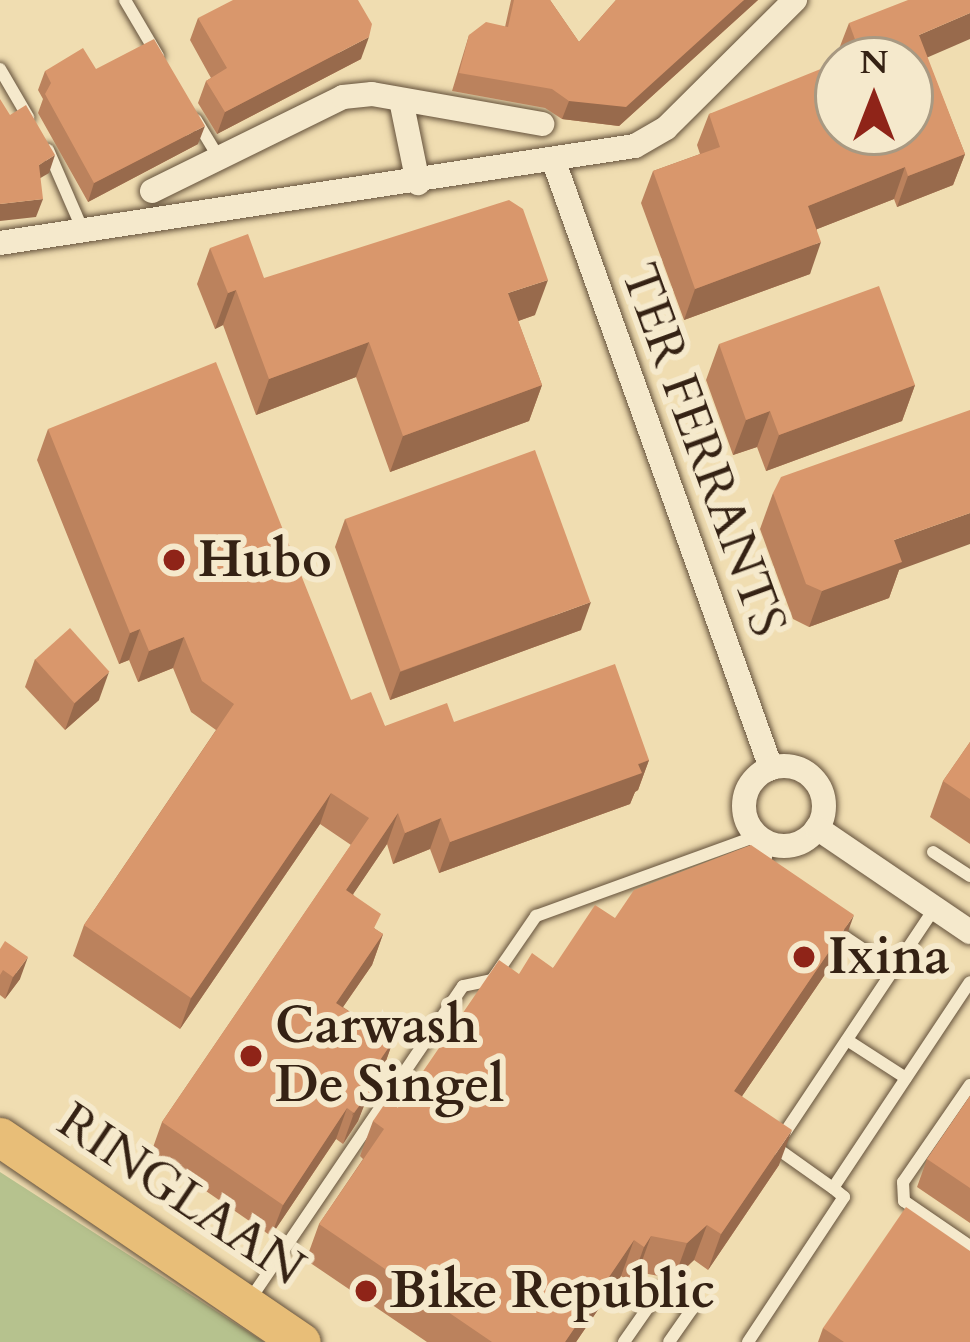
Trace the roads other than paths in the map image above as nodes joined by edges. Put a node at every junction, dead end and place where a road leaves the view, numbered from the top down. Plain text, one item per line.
1 (125, 0) edge
2 (794, 0) edge
3 (0, 69) edge
4 (172, 79) edge
5 (184, 98) edge
6 (401, 100) junction
7 (542, 124) dead end
8 (219, 158) junction
9 (554, 162) junction
10 (418, 183) junction
11 (152, 191) dead end
12 (85, 236) junction
13 (0, 243) edge
14 (771, 768) junction
15 (817, 828) junction
16 (763, 840) junction
17 (933, 852) dead end
18 (970, 876) edge
19 (781, 892) edge
20 (935, 908) junction
21 (818, 918) edge
22 (970, 932) edge
23 (894, 970) junction
24 (970, 982) edge
25 (847, 1040) junction
26 (906, 1078) junction
27 (970, 1085) edge
28 (0, 1137) edge
29 (832, 1188) junction
30 (970, 1246) edge
31 (247, 1305) junction
32 (301, 1342) edge
33 (624, 1342) edge
34 (669, 1342) edge
35 (748, 1342) edge

1 - 4 lane
2 - 9 street
3 - 12 lane
5 - 8 lane
6 - 7 street
6 - 8 street
6 - 10 street
8 - 11 street
9 - 10 street
9 - 14 street, TER FERRANTS
10 - 12 street
12 - 13 street
14 - 15 street
14 - 16 street
15 - 16 street
15 - 20 street
16 - 19 lane
16 - 31 lane
17 - 18 lane
20 - 22 street
20 - 23 lane
21 - 23 lane
23 - 25 lane
24 - 26 lane
25 - 26 lane
25 - 29 lane
26 - 29 lane
27 - 30 lane
28 - 31 main road, RINGLAAN
29 - 35 lane
31 - 32 main road, RINGLAAN
33 - 34 lane

